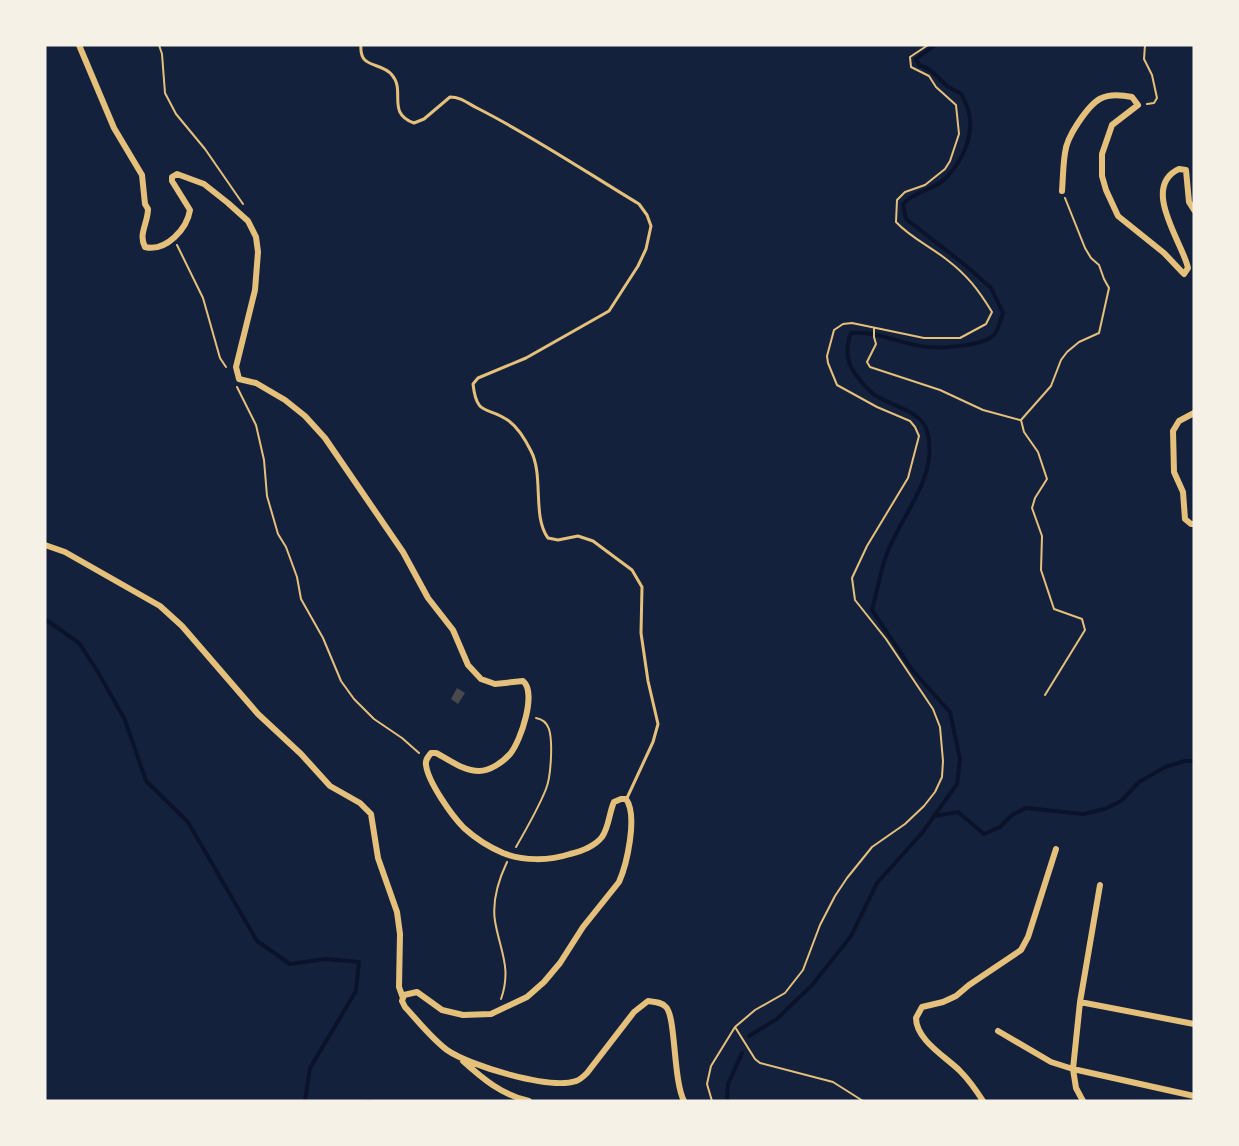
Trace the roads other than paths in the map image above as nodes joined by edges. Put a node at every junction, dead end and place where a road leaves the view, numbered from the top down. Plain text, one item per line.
1 (79, 45) edge
2 (361, 45) edge
3 (1062, 191) road end
4 (1194, 210) edge
5 (1194, 413) edge
6 (1194, 524) edge
7 (45, 545) edge
8 (626, 799) junction
9 (1056, 849) dead end
10 (1100, 885) dead end
11 (403, 998) junction
12 (1080, 1002) junction
13 (1194, 1024) edge
14 (998, 1031) dead end
15 (458, 1056) junction
16 (1073, 1070) junction
17 (1194, 1096) edge
18 (529, 1101) edge
19 (684, 1101) edge
20 (983, 1101) edge
21 (1083, 1101) edge

1 - 8 street
2 - 8 lane
3 - 4 street
5 - 6 street
7 - 11 street
8 - 11 street
9 - 20 street
10 - 12 street
11 - 15 street
12 - 13 street
12 - 16 street
14 - 16 street
15 - 18 street
15 - 19 street
16 - 17 street
16 - 21 street

